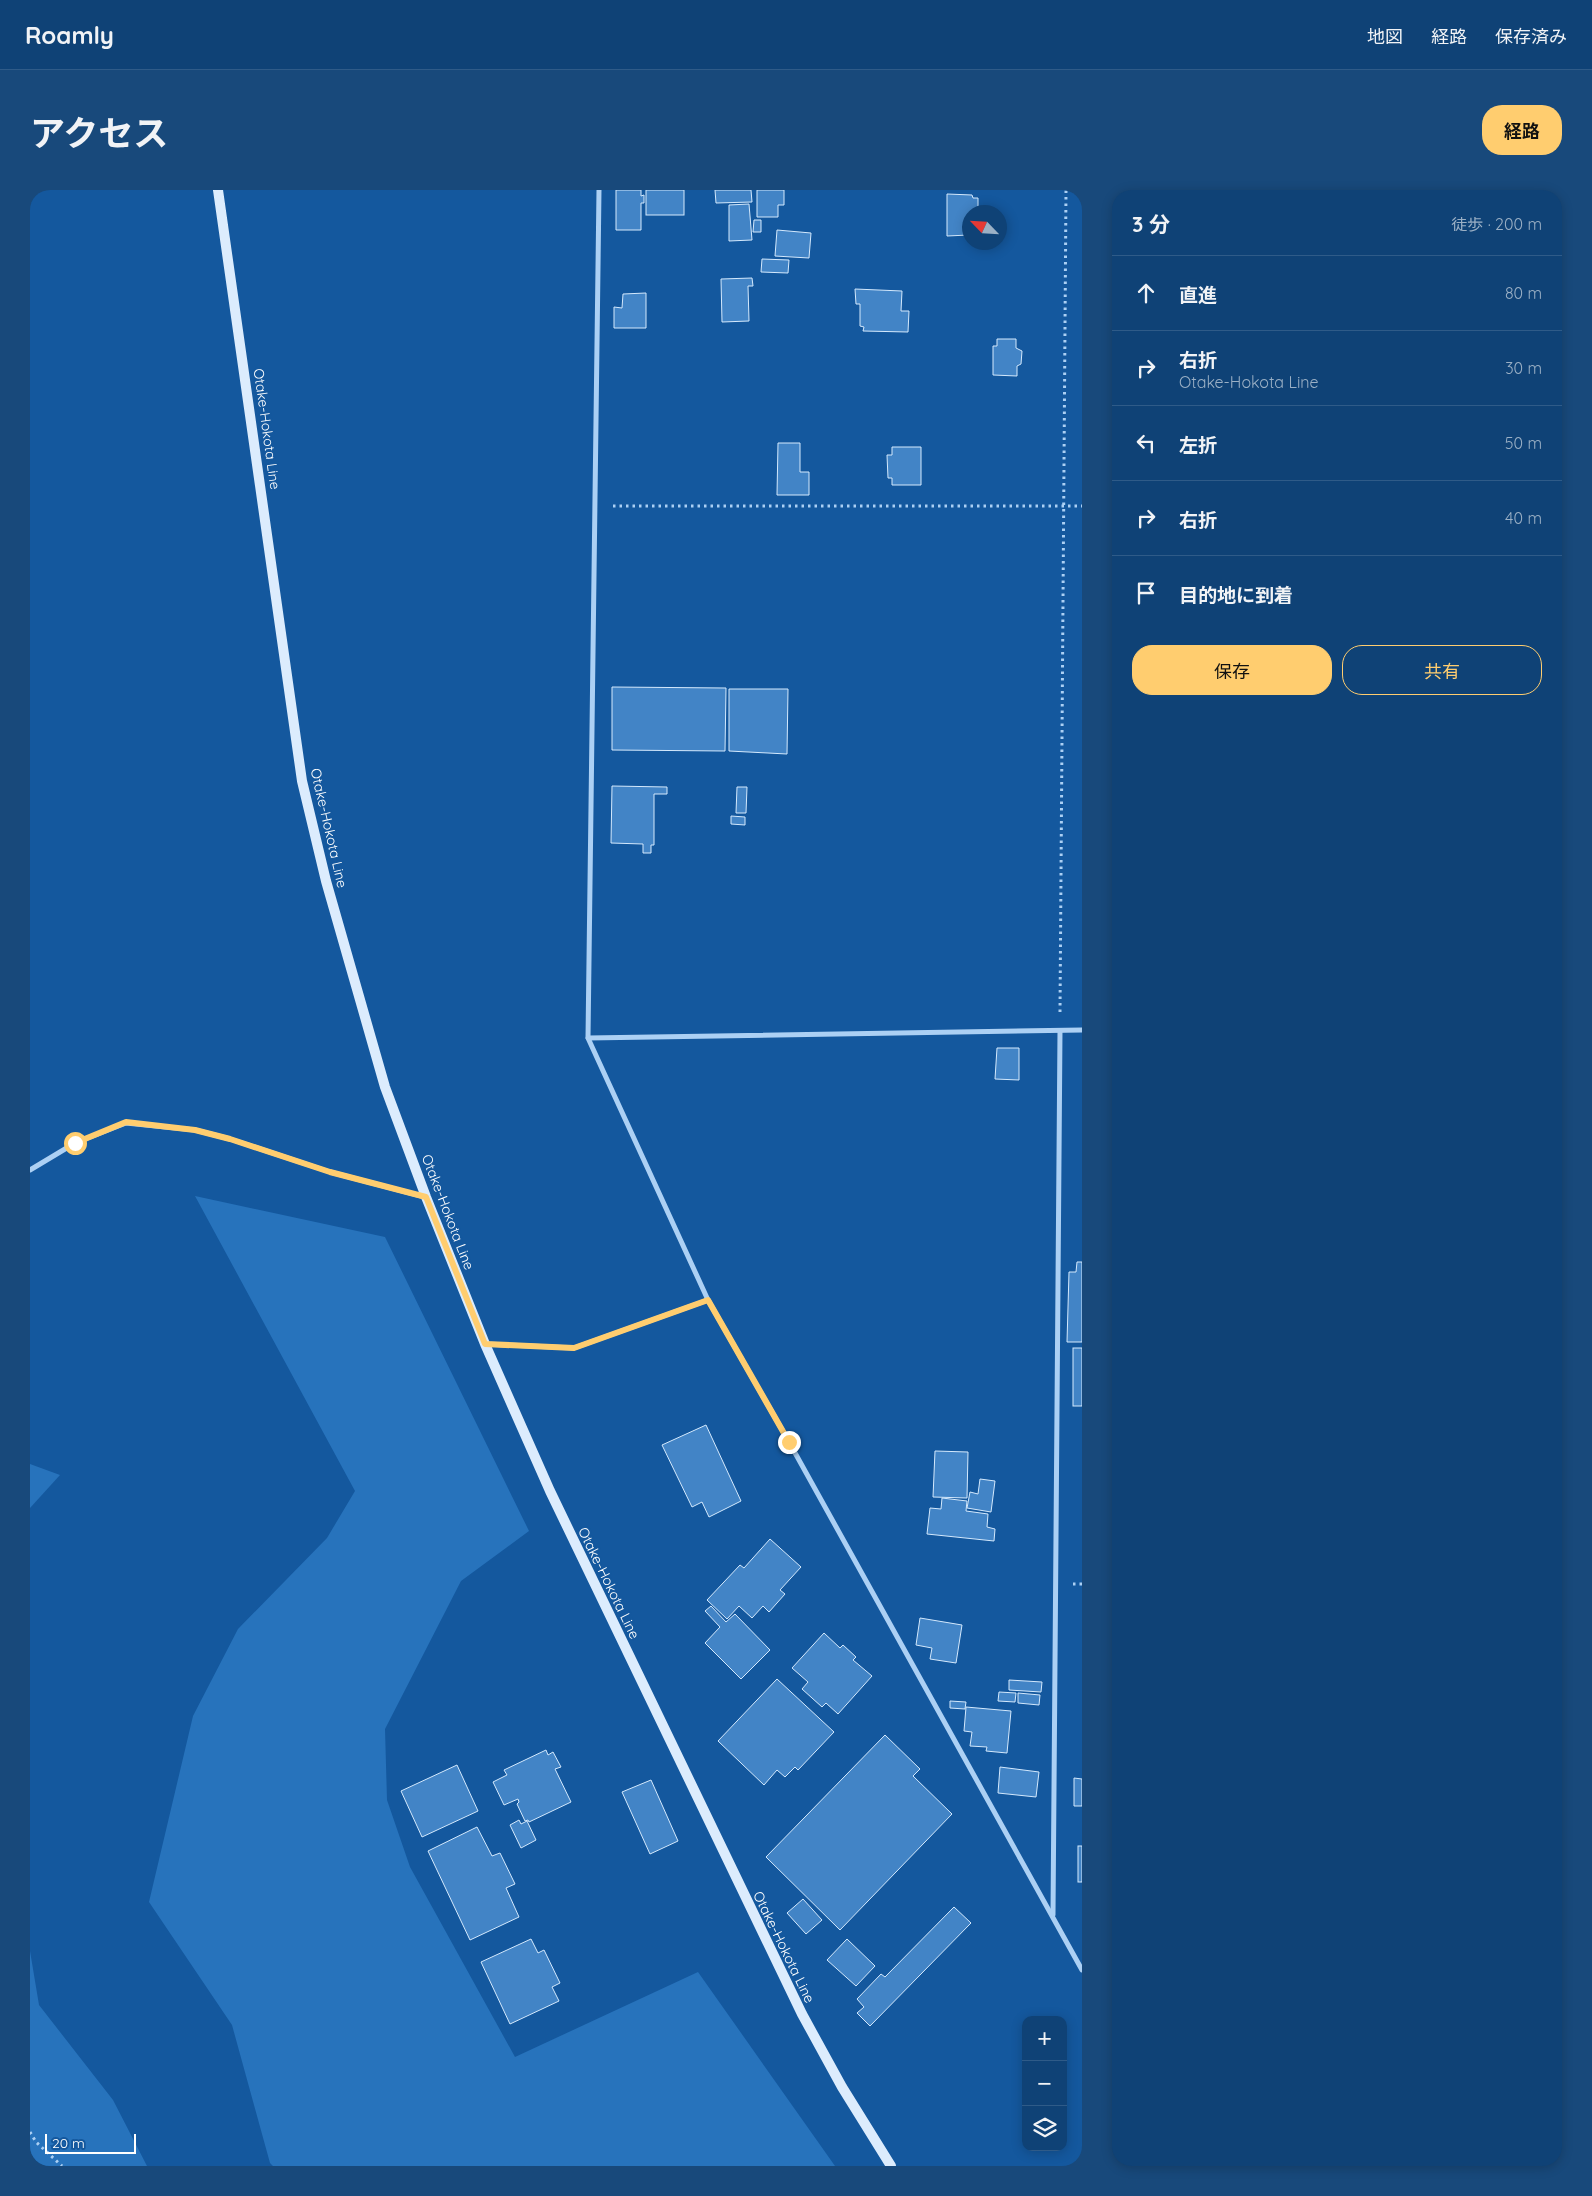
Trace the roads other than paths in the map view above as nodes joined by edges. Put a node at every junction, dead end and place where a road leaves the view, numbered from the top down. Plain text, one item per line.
1 (218, 190) edge
2 (599, 190) edge
3 (1082, 1030) edge
4 (1060, 1031) junction
5 (588, 1038) junction
6 (30, 1170) edge
7 (426, 1197) junction
8 (708, 1300) junction
9 (485, 1344) junction
10 (1053, 1915) junction
11 (1082, 1970) edge
12 (890, 2166) edge

1 - 7 main road, Otake-Hokota Line
2 - 5 street
3 - 4 street
4 - 5 street
4 - 10 street
5 - 8 street
6 - 7 street
7 - 9 main road, Otake-Hokota Line
8 - 9 street
8 - 10 street
9 - 12 main road, Otake-Hokota Line
10 - 11 street

